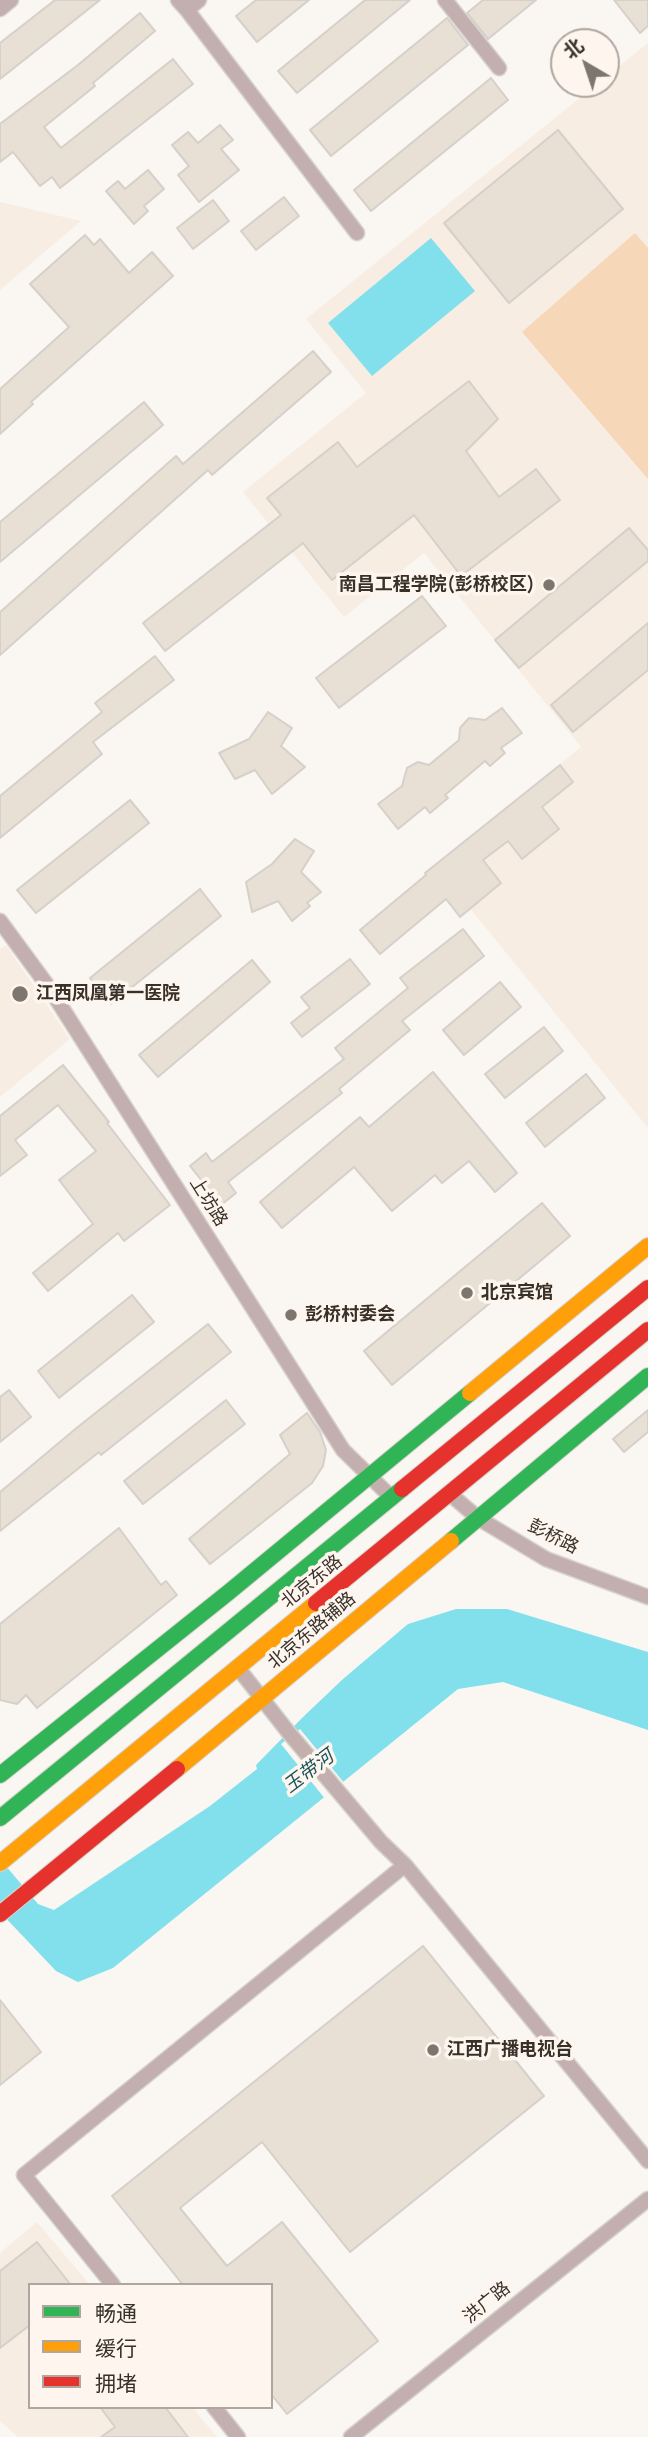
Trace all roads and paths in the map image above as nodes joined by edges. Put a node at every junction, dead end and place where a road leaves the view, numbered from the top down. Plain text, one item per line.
1 (11, 0) edge
2 (200, 0) edge
3 (446, 0) edge
4 (182, 5) edge
5 (0, 9) edge
6 (499, 68) dead end
7 (357, 233) dead end
8 (0, 921) edge
9 (648, 1246) edge
10 (648, 1288) edge
11 (648, 1330) edge
12 (648, 1376) edge
13 (369, 1476) junction
14 (450, 1494) junction
15 (392, 1498) junction
16 (478, 1518) junction
17 (648, 1597) edge
18 (239, 1668) junction
19 (263, 1697) junction
20 (0, 1775) edge
21 (3, 1815) edge
22 (0, 1863) edge
23 (405, 1865) junction
24 (0, 1914) edge
25 (648, 2161) edge
26 (648, 2199) edge
27 (111, 2283) edge
28 (216, 2409) edge
29 (238, 2437) edge
30 (351, 2437) edge

1 - 5 street
2 - 4 street
3 - 6 street
4 - 7 street
8 - 13 street, 上坊路
9 - 13 main road
10 - 15 main road, 北京东路
11 - 14 main road, 北京东路
12 - 16 main road, 北京东路辅路
13 - 15 street, 上坊路
13 - 20 main road
14 - 16 street, 彭桥路
14 - 18 main road, 北京东路
15 - 21 main road, 北京东路
16 - 17 street, 彭桥路
16 - 19 main road, 北京东路辅路
18 - 19 street
18 - 22 main road, 北京东路
19 - 23 street
19 - 24 main road, 北京东路辅路
23 - 25 street
23 - 27 street
26 - 30 street, 洪广路
28 - 29 street

